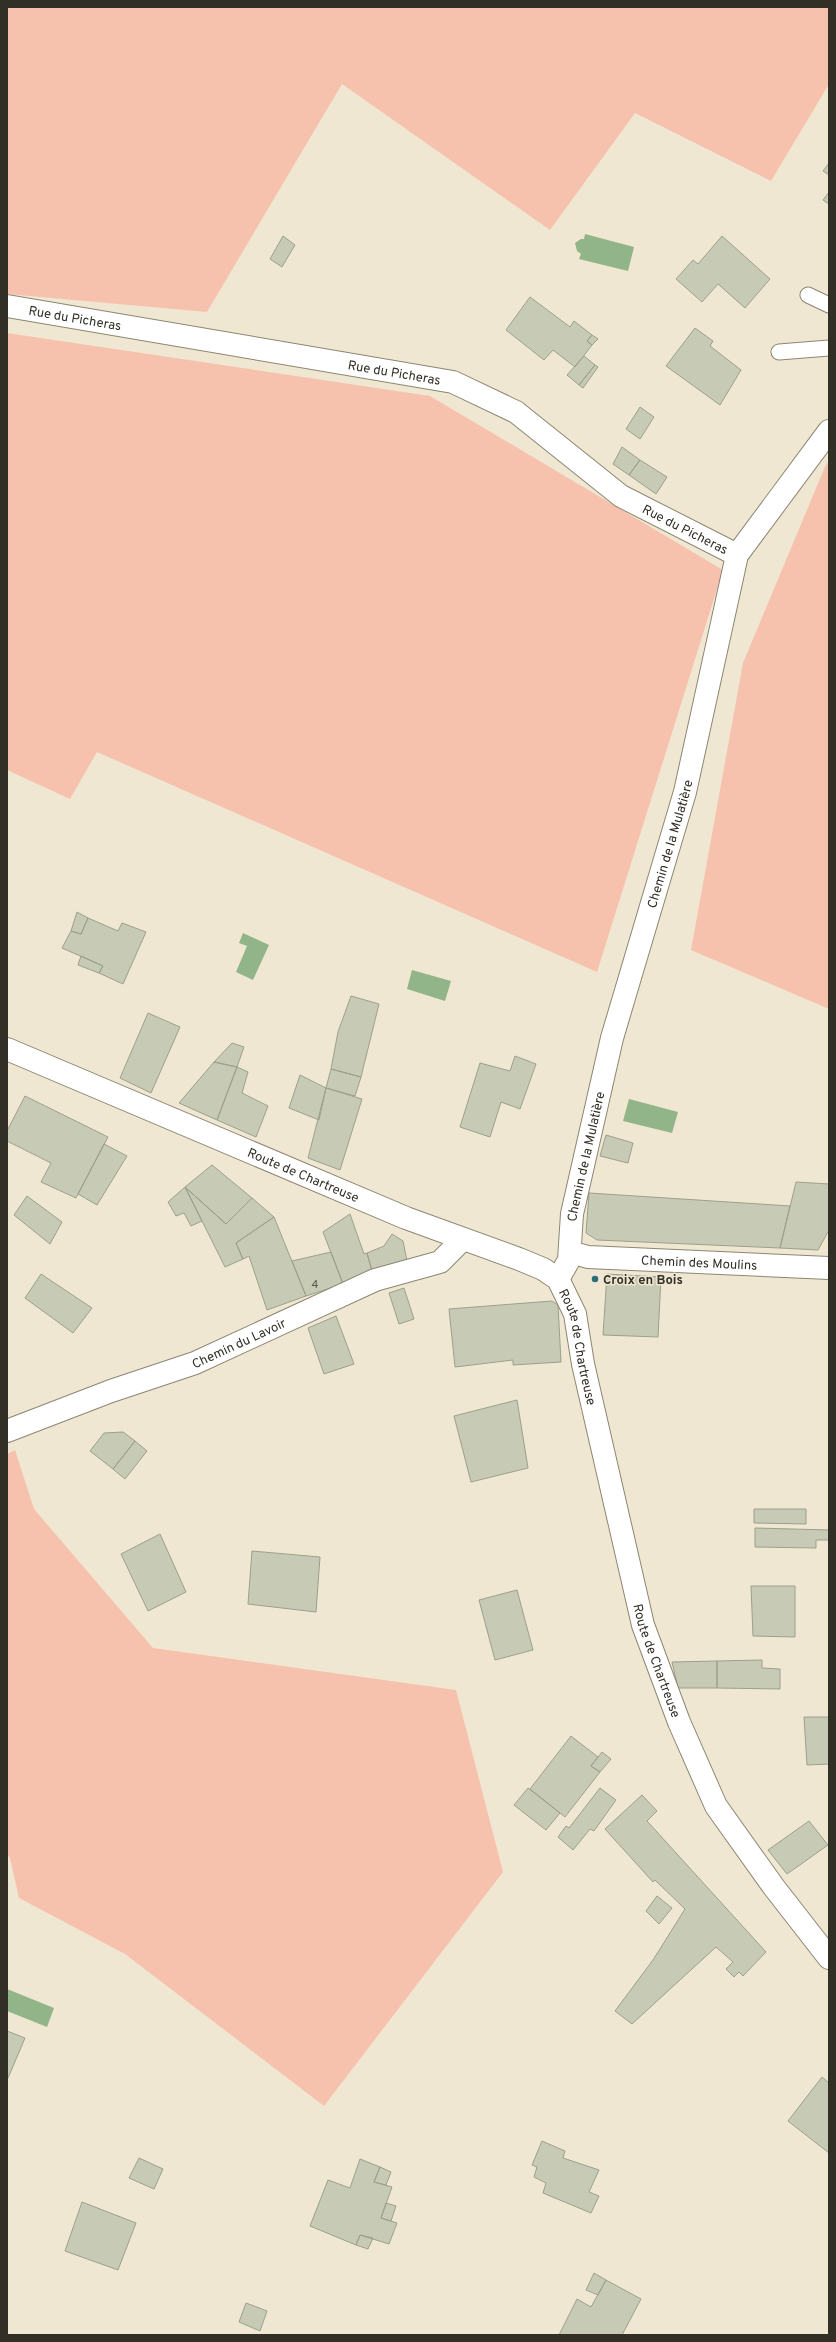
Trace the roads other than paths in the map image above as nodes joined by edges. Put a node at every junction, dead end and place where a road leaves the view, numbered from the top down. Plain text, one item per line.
1 (808, 295) dead end
2 (829, 305) edge
3 (7, 306) edge
4 (829, 348) edge
5 (779, 352) dead end
6 (829, 431) edge
7 (737, 555) junction
8 (7, 1049) edge
9 (462, 1240) junction
10 (570, 1252) junction
11 (829, 1268) edge
12 (558, 1279) junction
13 (7, 1432) edge
14 (829, 1958) edge

1 - 2 lane
3 - 7 street, Rue du Picheras
4 - 5 lane
6 - 7 street, Chemin de la Mulatière
7 - 10 street, Chemin de la Mulatière
8 - 9 street, Route de Chartreuse
9 - 12 street, Route de Chartreuse
9 - 13 street, Chemin du Lavoir
10 - 11 street, Chemin des Moulins
10 - 12 street, Chemin de la Mulatière
12 - 14 street, Route de Chartreuse

